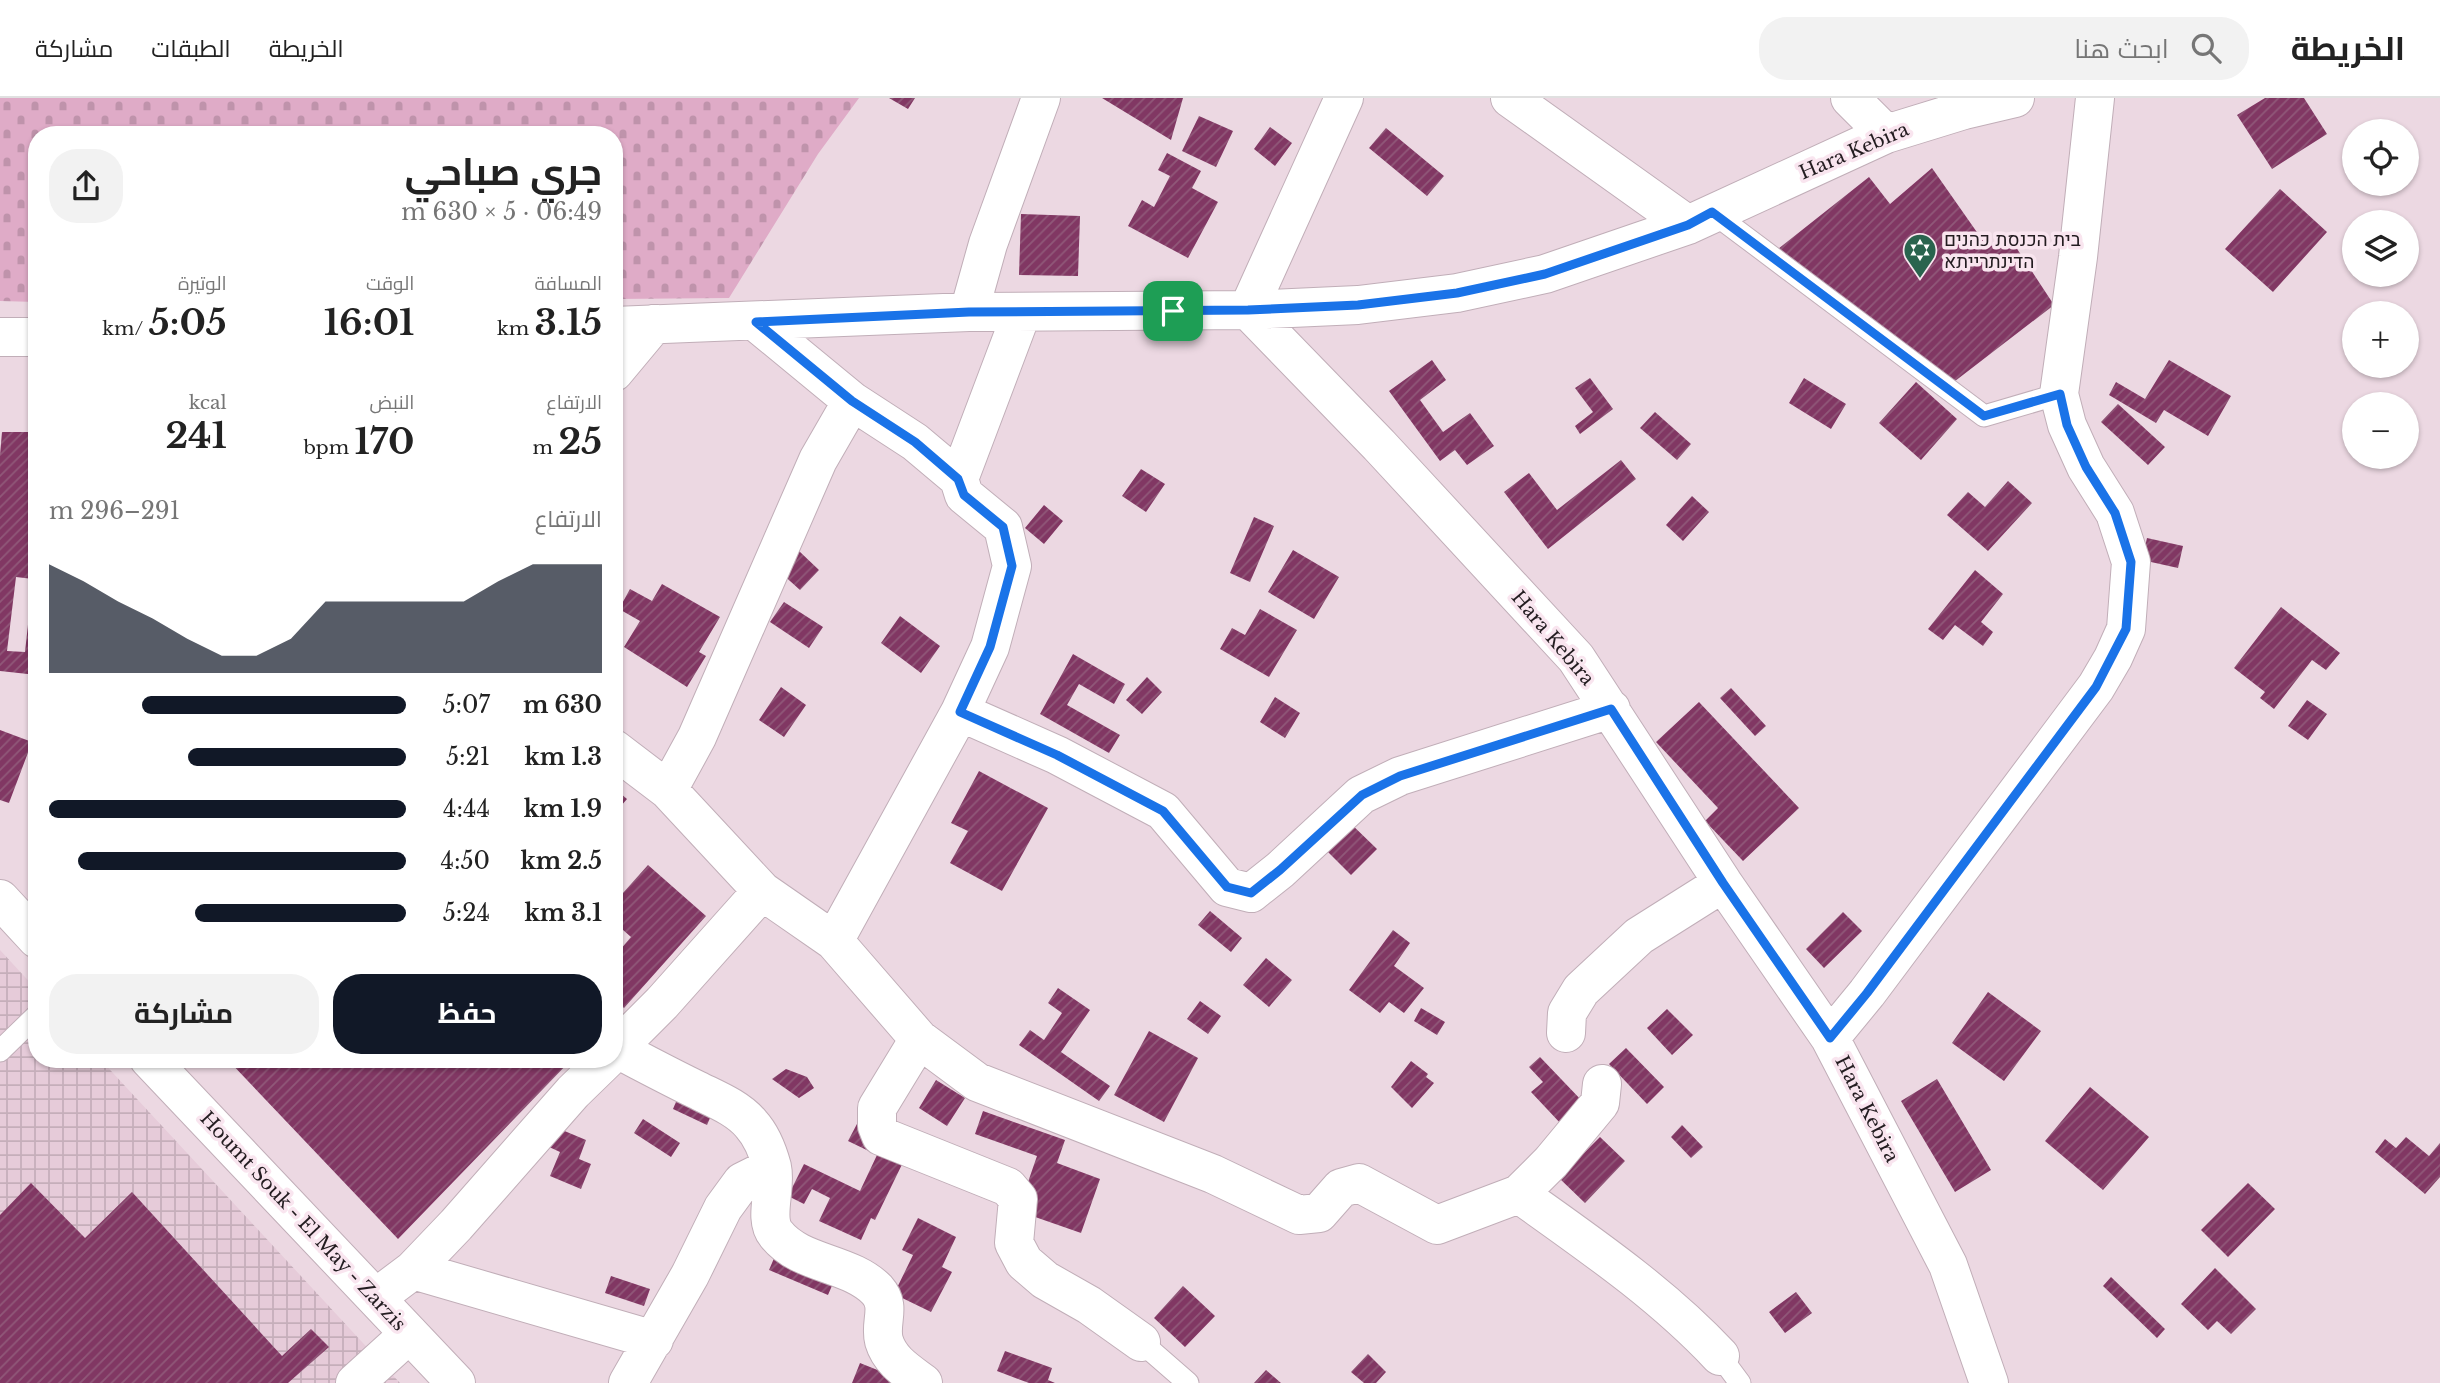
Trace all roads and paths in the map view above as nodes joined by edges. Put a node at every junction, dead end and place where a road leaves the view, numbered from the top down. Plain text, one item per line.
1 (1041, 98) edge
2 (1344, 98) edge
3 (1510, 98) edge
4 (1850, 98) edge
5 (2015, 98) edge
6 (2095, 98) edge
7 (1964, 104) edge
8 (1886, 134) junction
9 (1700, 218) junction
10 (1248, 310) junction
11 (969, 312) junction
12 (1023, 312) junction
13 (756, 322) junction
14 (654, 324) junction
15 (623, 326) edge
16 (0, 337) edge
17 (28, 337) edge
18 (623, 361) edge
19 (2060, 394) junction
20 (852, 401) junction
21 (958, 479) junction
22 (1611, 709) junction
23 (960, 712) junction
24 (623, 756) edge
25 (668, 790) junction
26 (1723, 883) junction
27 (762, 891) junction
28 (0, 899) edge
29 (28, 929) edge
30 (834, 941) junction
31 (28, 1024) edge
32 (1566, 1033) dead end
33 (1830, 1038) junction
34 (919, 1039) junction
35 (623, 1043) edge
36 (0, 1051) edge
37 (623, 1058) edge
38 (158, 1068) edge
39 (598, 1068) edge
40 (1602, 1084) dead end
41 (772, 1167) junction
42 (1519, 1194) junction
43 (413, 1270) junction
44 (377, 1297) junction
45 (409, 1334) junction
46 (654, 1340) junction
47 (1141, 1342) joint
48 (1730, 1369) edge
49 (355, 1383) edge
50 (456, 1383) edge
51 (628, 1383) edge
52 (923, 1383) edge
53 (1188, 1383) edge
54 (1989, 1383) edge

1 - 11 street
2 - 10 street
3 - 9 street
4 - 8 street
5 - 7 street, Hara Kebira
6 - 19 street
7 - 8 street, Hara Kebira
8 - 9 street, Hara Kebira
9 - 10 street, Hara Kebira
9 - 19 lane
10 - 12 street, Hara Kebira
10 - 22 street, Hara Kebira
11 - 12 street, Hara Kebira
11 - 13 street, Hara Kebira
12 - 21 street
13 - 14 street, Hara Kebira
13 - 20 street
14 - 15 street, Hara Kebira
14 - 18 street
16 - 17 street
19 - 33 street
20 - 21 street
20 - 25 street
21 - 23 street
22 - 23 street
22 - 26 street, Hara Kebira
23 - 30 street
24 - 25 street
25 - 27 street
26 - 32 street
26 - 33 street, Hara Kebira
27 - 30 street
27 - 35 street
28 - 29 street
30 - 34 street
31 - 36 lane
33 - 54 street, Hara Kebira
34 - 42 street
34 - 47 street
37 - 41 street
38 - 44 street, Houmt Souk - El May - Zarzis
39 - 43 street
40 - 42 street
41 - 46 street
41 - 52 street
42 - 48 street
43 - 44 street
43 - 46 street
44 - 45 street, Houmt Souk - El May - Zarzis
45 - 49 street
45 - 50 street, Houmt Souk - El May - Zarzis
46 - 51 street
47 - 53 lane

